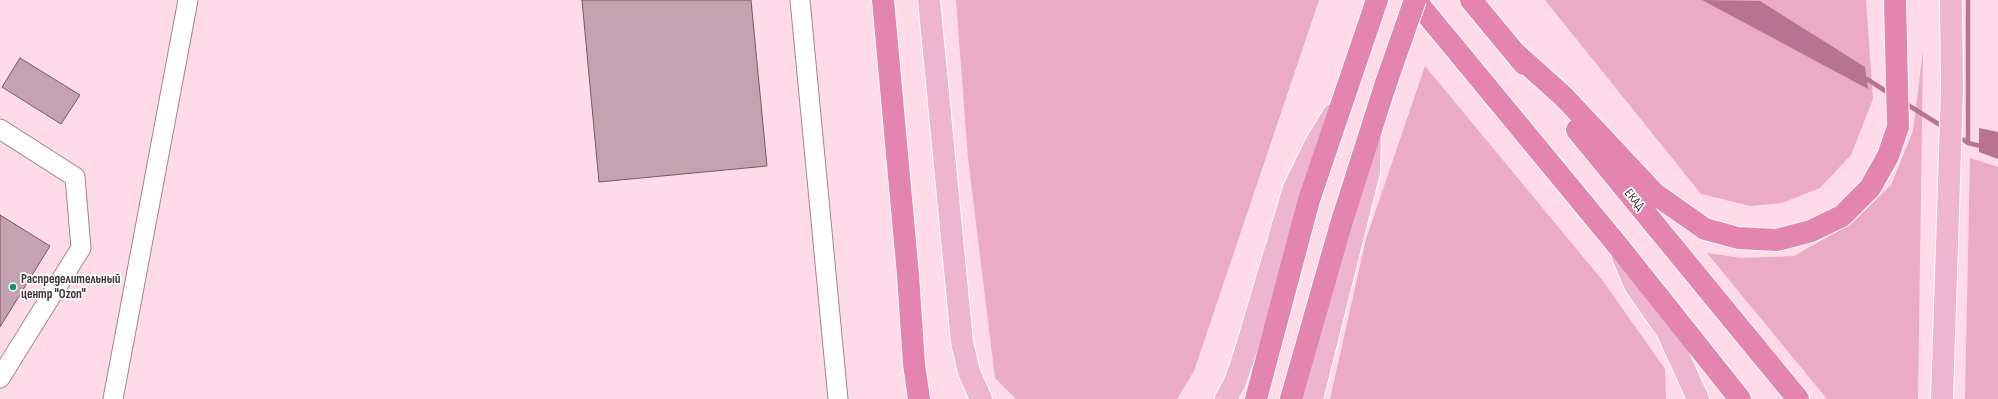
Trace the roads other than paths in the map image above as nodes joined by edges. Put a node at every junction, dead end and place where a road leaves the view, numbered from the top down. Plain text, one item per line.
1 (188, 0) edge
2 (800, 0) edge
3 (883, 0) edge
4 (929, 0) edge
5 (1377, 0) edge
6 (1415, 0) edge
7 (1471, 0) edge
8 (1896, 0) edge
9 (1951, 0) edge
10 (1514, 52) junction
11 (1340, 103) junction
12 (1370, 128) junction
13 (0, 129) edge
14 (1619, 247) junction
15 (0, 378) edge
16 (113, 399) edge
17 (838, 399) edge
18 (919, 399) edge
19 (982, 399) edge
20 (1226, 399) edge
21 (1256, 399) edge
22 (1291, 399) edge
23 (1312, 399) edge
24 (1698, 399) edge
25 (1740, 399) edge
26 (1798, 399) edge
27 (1942, 399) edge

1 - 16 street
2 - 17 street
3 - 18 highway
4 - 19 main road
5 - 11 highway
6 - 12 highway, bridge
6 - 14 highway
7 - 10 highway, ЕКАД
8 - 10 highway
9 - 27 main road
10 - 26 highway, ЕКАД
11 - 20 main road
11 - 21 highway
12 - 22 highway
12 - 23 main road
13 - 15 street
14 - 24 main road
14 - 25 highway

